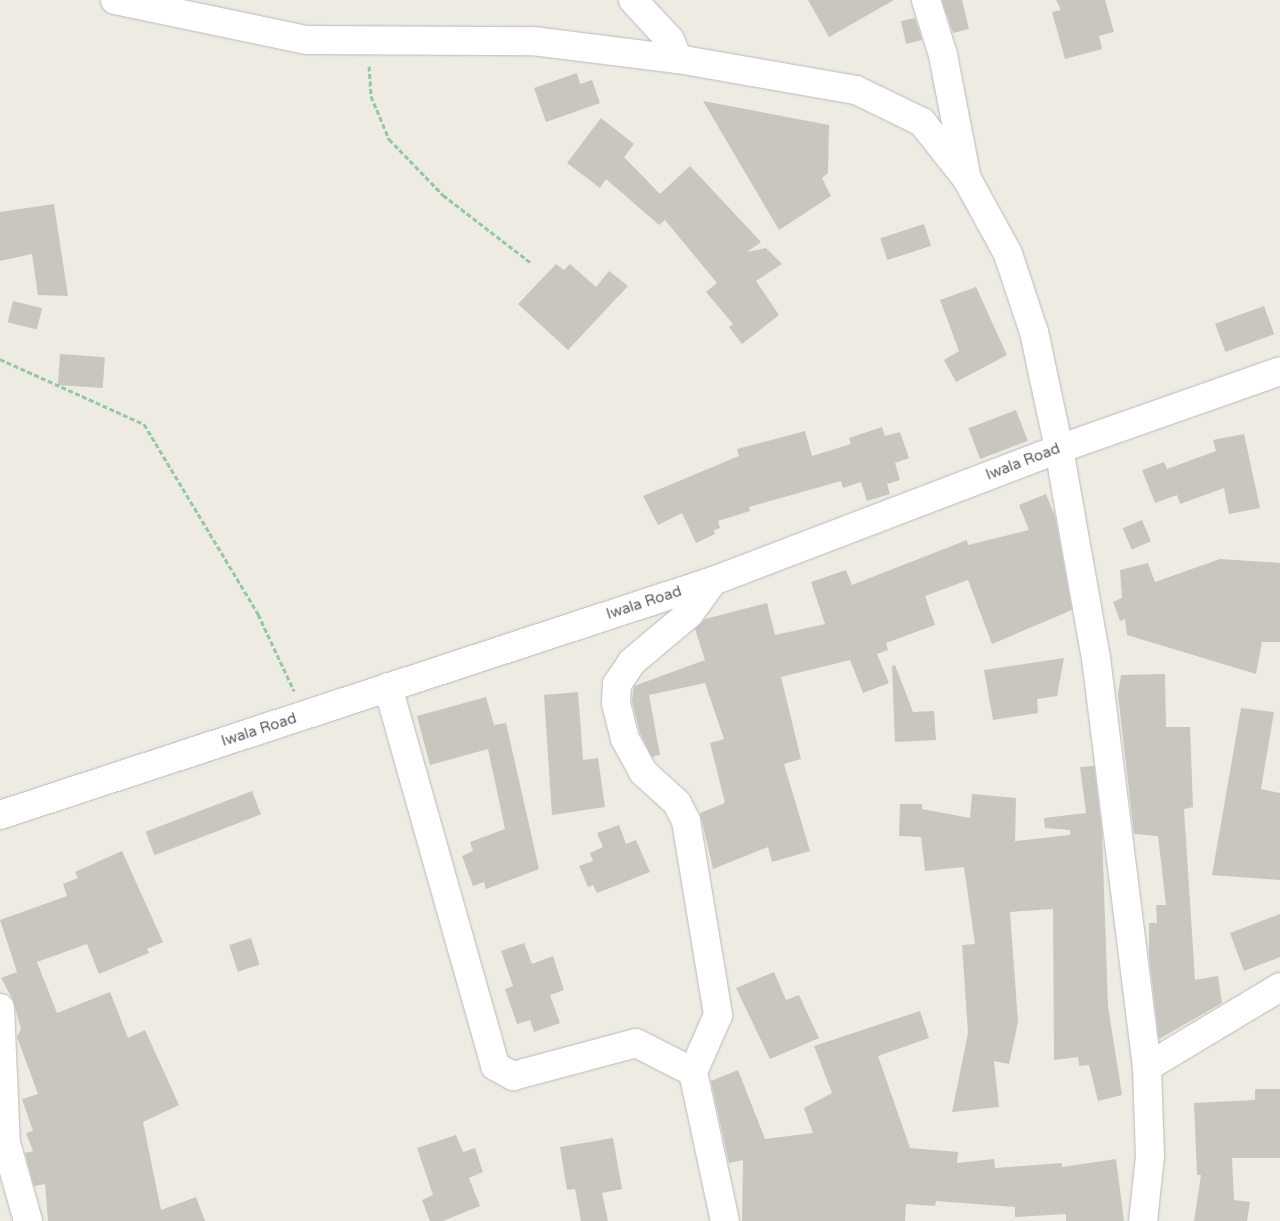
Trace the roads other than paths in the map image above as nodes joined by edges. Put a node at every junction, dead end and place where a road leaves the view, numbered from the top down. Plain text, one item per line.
1 (115, 0) edge
2 (632, 0) edge
3 (926, 0) edge
4 (678, 59) junction
5 (967, 179) junction
6 (1280, 371) edge
7 (1059, 448) junction
8 (712, 581) junction
9 (388, 687) junction
10 (0, 815) edge
11 (1280, 987) edge
12 (0, 1008) edge
13 (1147, 1067) junction
14 (693, 1072) junction
15 (28, 1221) edge
16 (725, 1221) edge
17 (1144, 1221) edge

1 - 4 street
2 - 4 street
3 - 5 street
4 - 5 street
5 - 7 street
6 - 7 street, Iwala Road
7 - 8 street, Iwala Road
7 - 13 street
8 - 9 street, Iwala Road
8 - 14 street
9 - 10 street, Iwala Road
9 - 14 street
11 - 13 street
12 - 15 street
13 - 17 street
14 - 16 street

